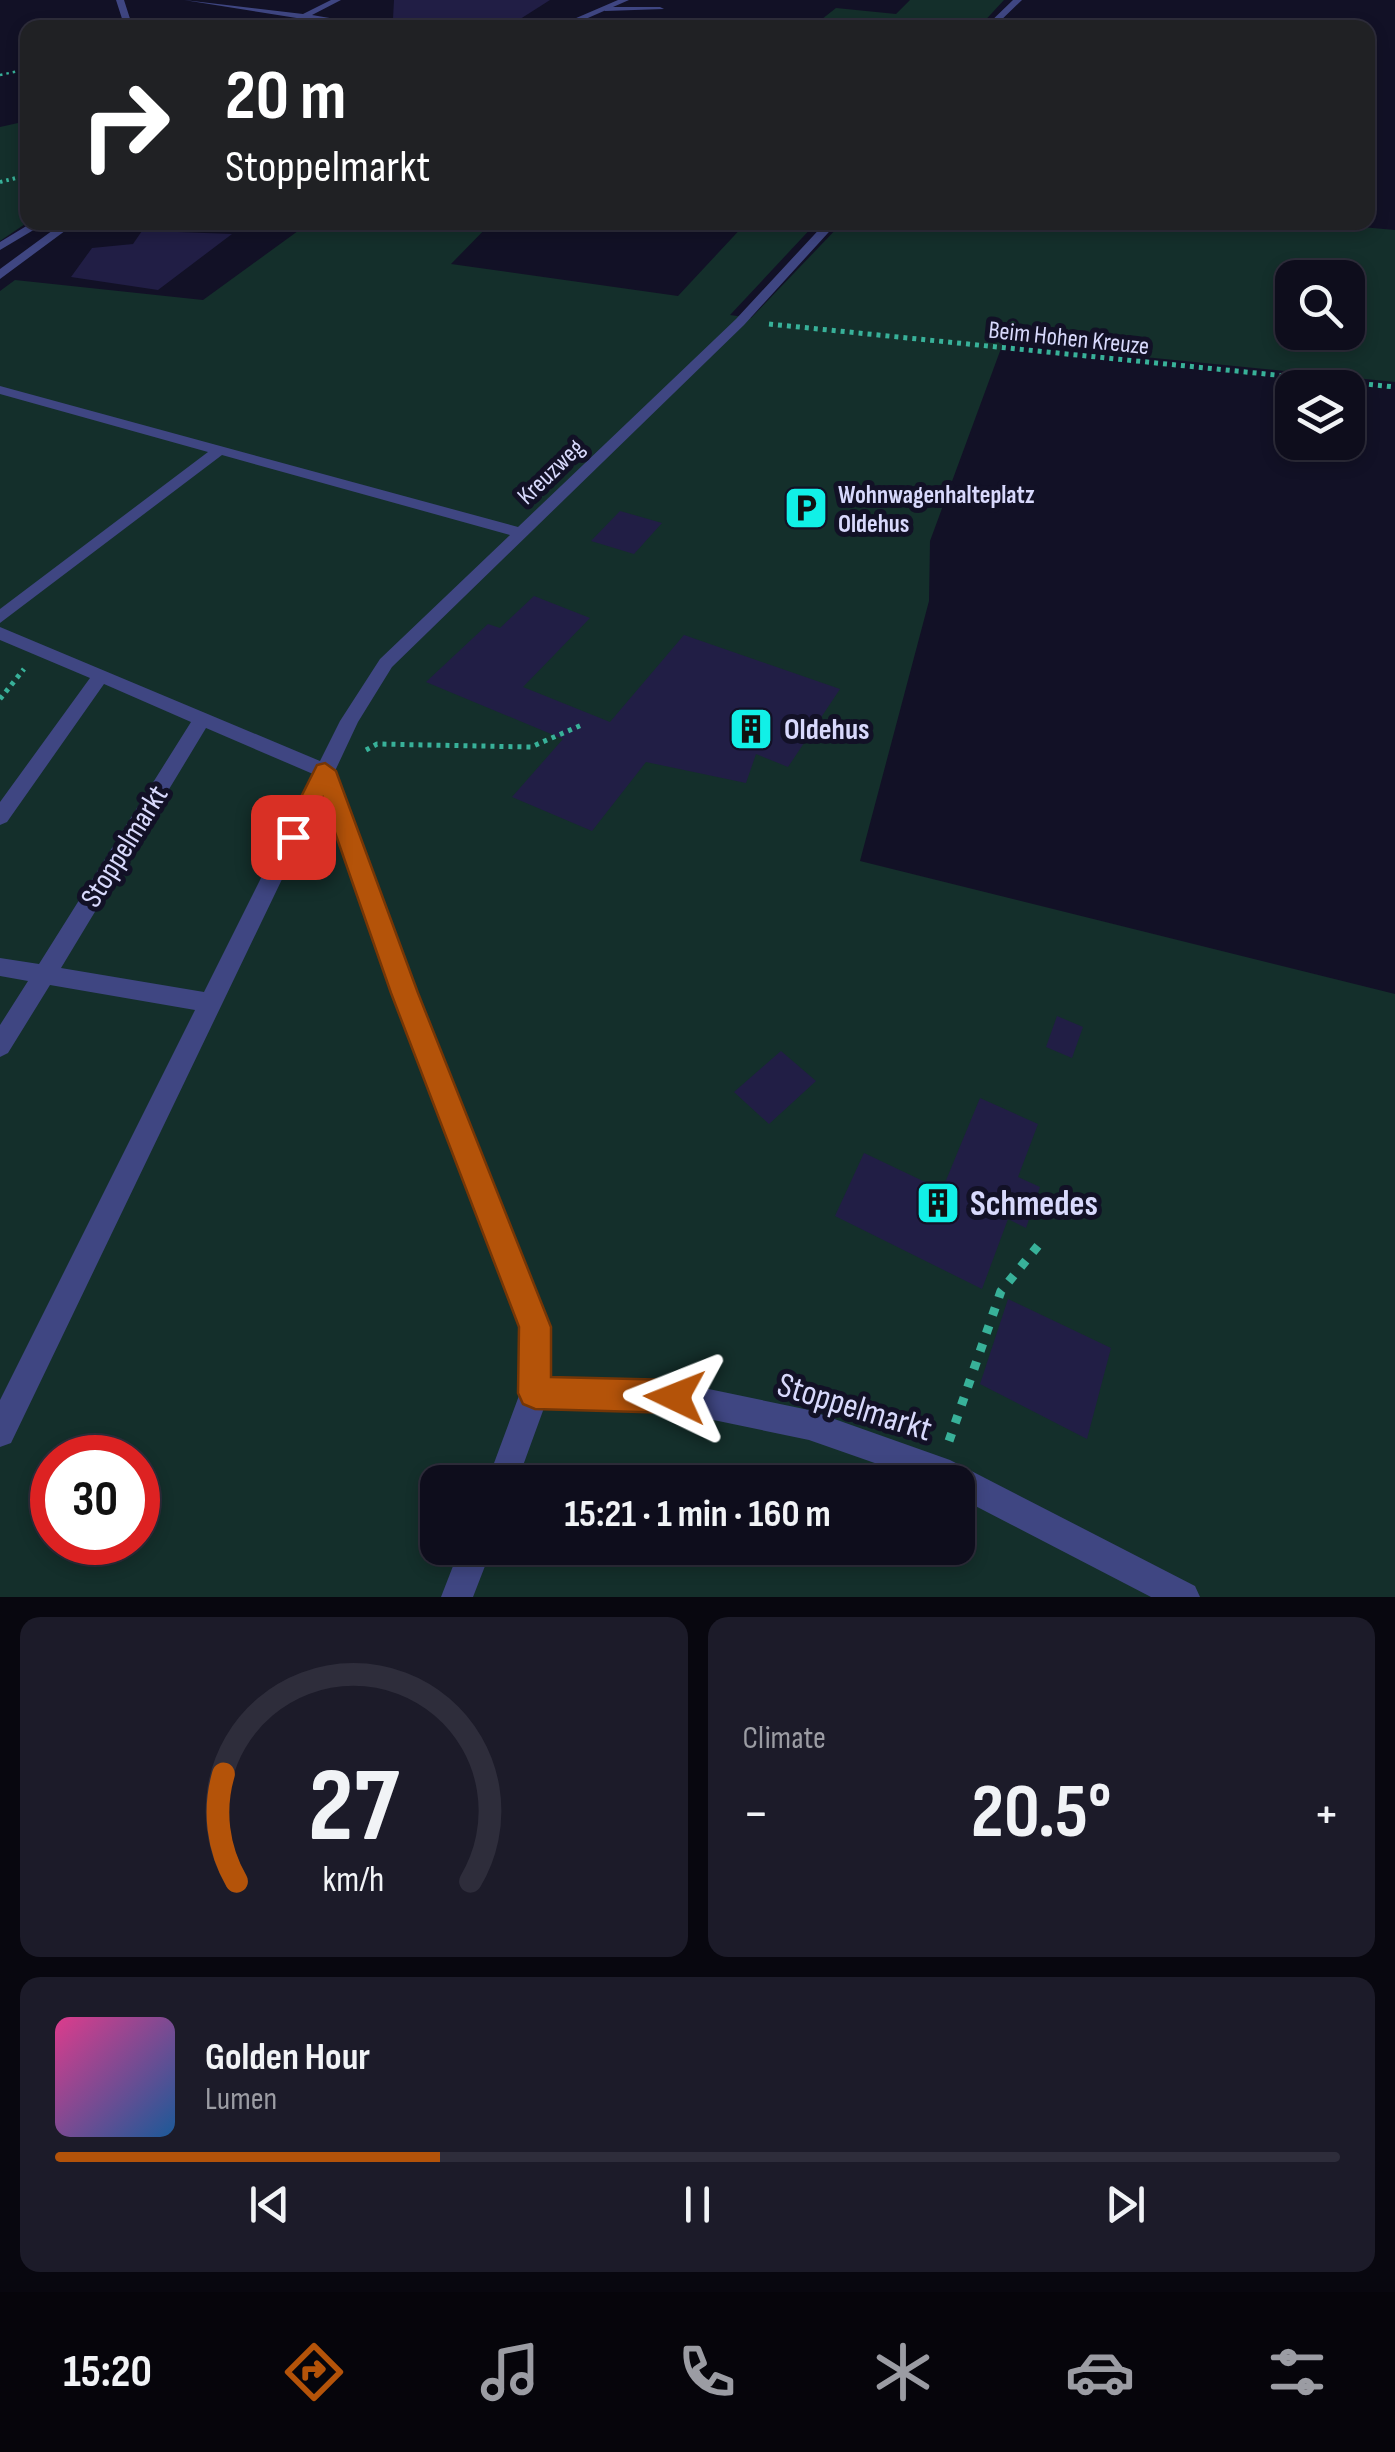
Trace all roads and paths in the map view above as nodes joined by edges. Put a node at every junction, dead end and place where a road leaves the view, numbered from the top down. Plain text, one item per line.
1 (188, 0) edge
2 (337, 0) edge
3 (625, 0) edge
4 (1018, 0) edge
5 (605, 9) junction
6 (660, 10) dead end
7 (301, 18) junction
8 (318, 20) edge
9 (577, 20) edge
10 (997, 20) edge
11 (30, 230) edge
12 (61, 230) edge
13 (825, 230) edge
14 (0, 250) edge
15 (28, 255) junction
16 (0, 275) edge
17 (740, 322) junction
18 (1395, 387) edge
19 (0, 390) edge
20 (217, 452) junction
21 (521, 534) junction
22 (0, 617) edge
23 (0, 633) edge
24 (39, 650) junction
25 (101, 676) junction
26 (0, 699) edge
27 (203, 718) junction
28 (584, 724) dead end
29 (325, 771) junction
30 (0, 817) edge
31 (0, 967) edge
32 (44, 974) junction
33 (212, 1003) junction
34 (0, 1046) edge
35 (1042, 1241) dead end
36 (535, 1393) junction
37 (0, 1432) edge
38 (508, 1465) edge
39 (921, 1465) edge
40 (940, 1465) edge
41 (975, 1490) edge
42 (469, 1565) edge
43 (457, 1597) edge
44 (1184, 1597) edge

1 - 7 street
2 - 7 street
3 - 5 street
4 - 10 street
5 - 6 street
5 - 9 street
7 - 8 street
11 - 14 street
12 - 15 street
13 - 17 street, Kreuzweg
14 - 15 street
15 - 16 street
17 - 18 path, Beim Hohen Kreuze
17 - 21 street, Kreuzweg
19 - 20 street
20 - 21 street
20 - 22 street
21 - 29 street, Kreuzweg
23 - 24 street
24 - 25 street
24 - 26 path
25 - 27 street
25 - 30 street
27 - 29 street
27 - 32 street, Stoppelmarkt
28 - 29 path
29 - 33 street
29 - 36 street
31 - 32 street
32 - 33 street
32 - 34 street, Stoppelmarkt
33 - 37 street
35 - 40 path
36 - 38 street
36 - 39 street, Stoppelmarkt
41 - 44 street, Stoppelmarkt
42 - 43 street

